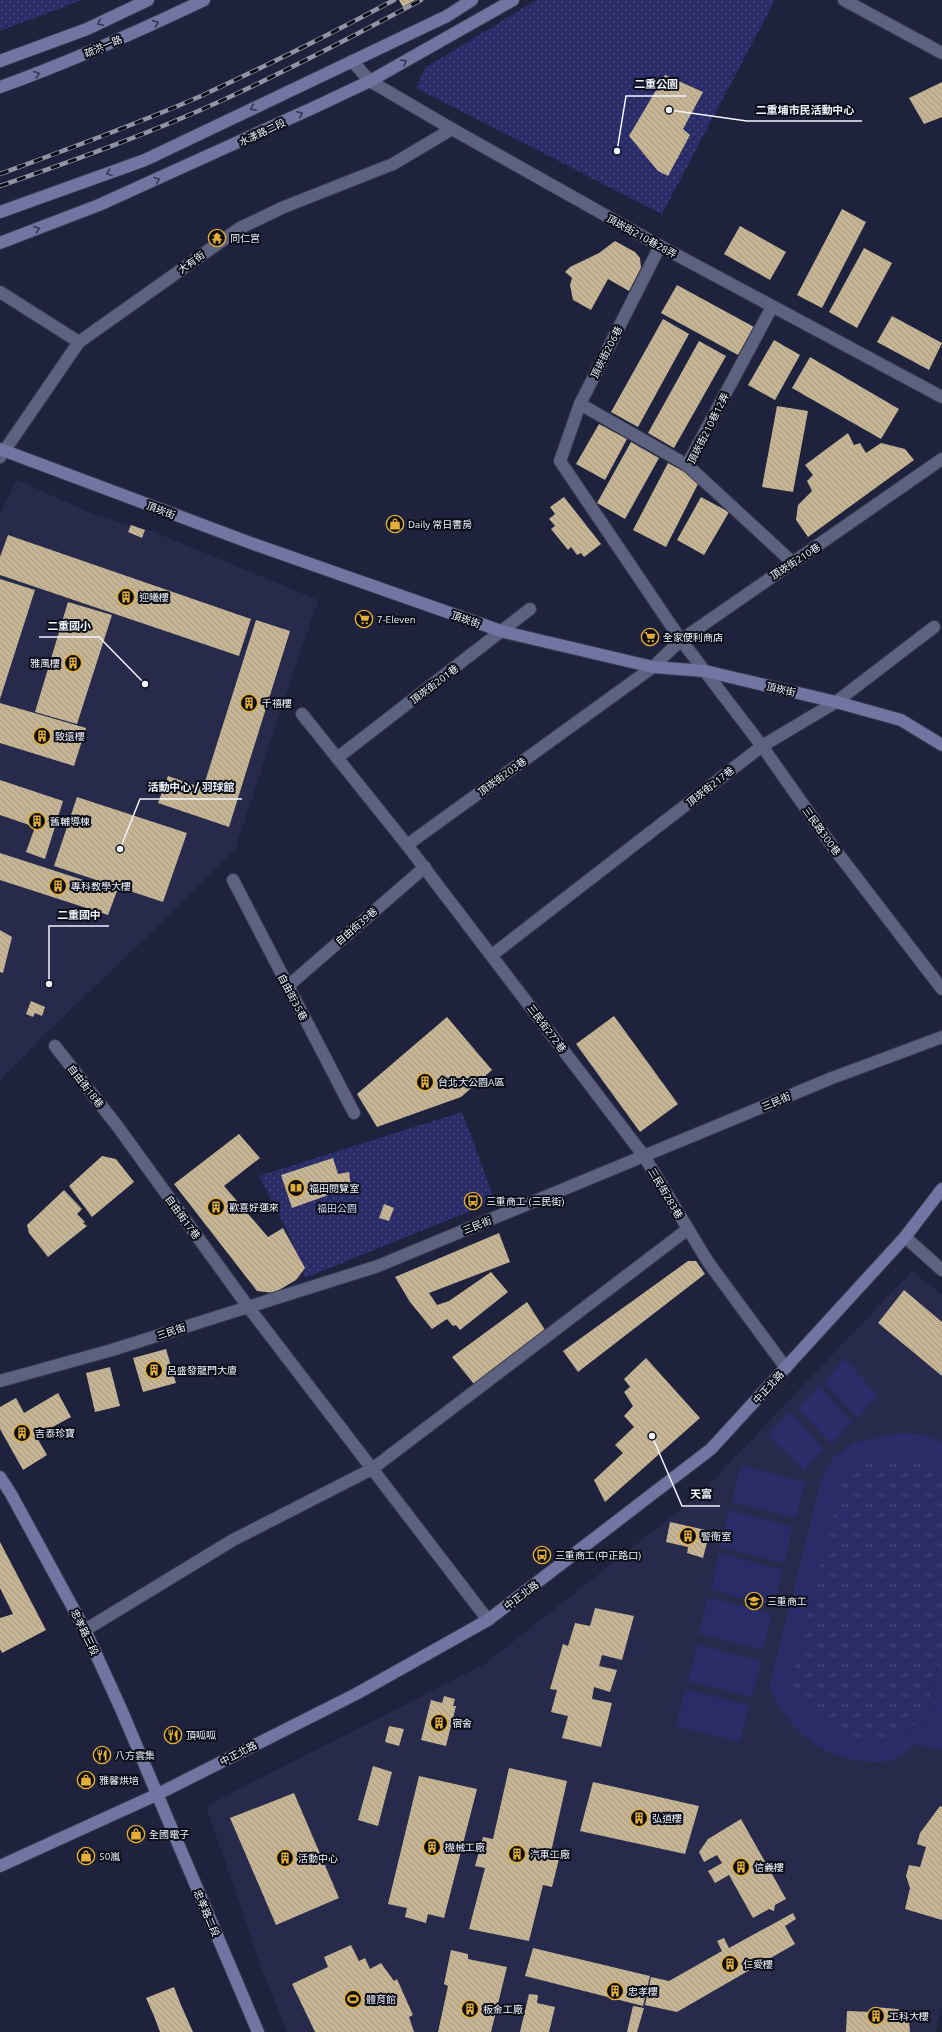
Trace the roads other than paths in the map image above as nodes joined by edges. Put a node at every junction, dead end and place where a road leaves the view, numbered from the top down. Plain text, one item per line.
1 (148, 0) edge
2 (204, 0) edge
3 (464, 0) edge
4 (472, 0) edge
5 (513, 0) edge
6 (844, 0) edge
7 (446, 16) junction
8 (942, 53) edge
9 (0, 61) edge
10 (352, 61) junction
11 (370, 81) junction
12 (0, 87) edge
13 (452, 129) junction
14 (0, 212) edge
15 (0, 243) edge
16 (660, 246) junction
17 (0, 292) edge
18 (772, 307) junction
19 (80, 342) junction
20 (942, 397) edge
21 (580, 404) junction
22 (1, 452) edge
23 (942, 459) edge
24 (560, 461) joint
25 (687, 465) junction
26 (792, 562) junction
27 (530, 609) dead end
28 (934, 627) dead end
29 (502, 632) junction
30 (681, 640) junction
31 (653, 667) junction
32 (705, 671) junction
33 (836, 702) junction
34 (302, 714) dead end
35 (942, 745) edge
36 (762, 746) junction
37 (337, 758) junction
38 (408, 845) junction
39 (425, 867) junction
40 (233, 880) dead end
41 (492, 954) junction
42 (288, 986) junction
43 (942, 989) edge
44 (942, 1037) edge
45 (55, 1046) dead end
46 (354, 1113) dead end
47 (118, 1126) joint
48 (644, 1156) junction
49 (942, 1189) edge
50 (688, 1229) junction
51 (905, 1237) junction
52 (942, 1270) edge
53 (249, 1308) junction
54 (786, 1368) junction
55 (0, 1380) edge
56 (372, 1469) junction
57 (0, 1477) edge
58 (488, 1620) junction
59 (85, 1630) junction
60 (156, 1795) junction
61 (0, 1866) edge
62 (258, 2032) edge

1 -> 9 street
12 -> 2 street, 疏洪一路
3 - 7 street
4 - 7 street
11 -> 5 street, 水漾路二段
6 - 8 street
7 - 10 street
10 - 11 street, 頂崁街210巷28弄
10 -> 14 street
11 - 13 street, 頂崁街210巷28弄
15 -> 11 street, 水漾路二段
13 - 16 street, 頂崁街210巷28弄
13 - 19 street, 大有街
16 - 18 street, 頂崁街210巷28弄
16 - 21 street, 頂崁街206巷
17 - 19 street
18 - 20 street, 頂崁街210巷28弄
18 - 25 street, 頂崁街210巷12弄
19 - 22 street, 大有街
21 - 24 street, 頂崁街206巷
21 - 25 street
22 - 29 street, 頂崁街
23 - 26 street, 頂崁街210巷
24 - 30 street, 三民路300巷
25 - 26 street, 頂崁街210巷12弄
26 - 30 street, 頂崁街210巷
27 - 29 street, 頂崁街201巷
28 - 33 street, 頂崁街217巷
29 - 31 street, 頂崁街
29 - 37 street, 頂崁街201巷
30 - 31 street, 頂崁街210巷
30 - 32 street, 三民路300巷
31 - 32 street, 頂崁街
31 - 38 street, 頂崁街203巷
32 - 33 street, 頂崁街
32 - 36 street, 三民路300巷
33 - 35 street, 頂崁街
33 - 36 street, 頂崁街217巷
34 - 37 street
36 - 41 street, 頂崁街217巷
36 - 43 street, 三民路300巷
37 - 38 street
38 - 39 street
39 - 41 street, 三民街272巷
39 - 42 street, 自由街39巷
40 - 42 street, 自由街35巷
41 - 48 street, 三民街272巷
42 - 46 street, 自由街35巷
44 - 48 street, 三民街
45 - 47 street, 自由街18巷
47 - 53 street, 自由街17巷
48 - 50 street, 三民街283巷
48 - 53 street, 三民街
49 - 51 street, 中正北路
50 - 54 street, 三民街283巷
50 - 56 street
51 - 52 street
51 - 54 street, 中正北路
53 - 55 street, 三民街
53 - 56 street, 自由街17巷
54 - 58 street, 中正北路
56 - 58 street, 自由街17巷
56 - 59 street
57 - 59 street, 忠孝路三段
58 - 60 street, 中正北路
59 - 60 street, 忠孝路三段
60 - 61 street, 中正北路
60 - 62 street, 忠孝路二段

